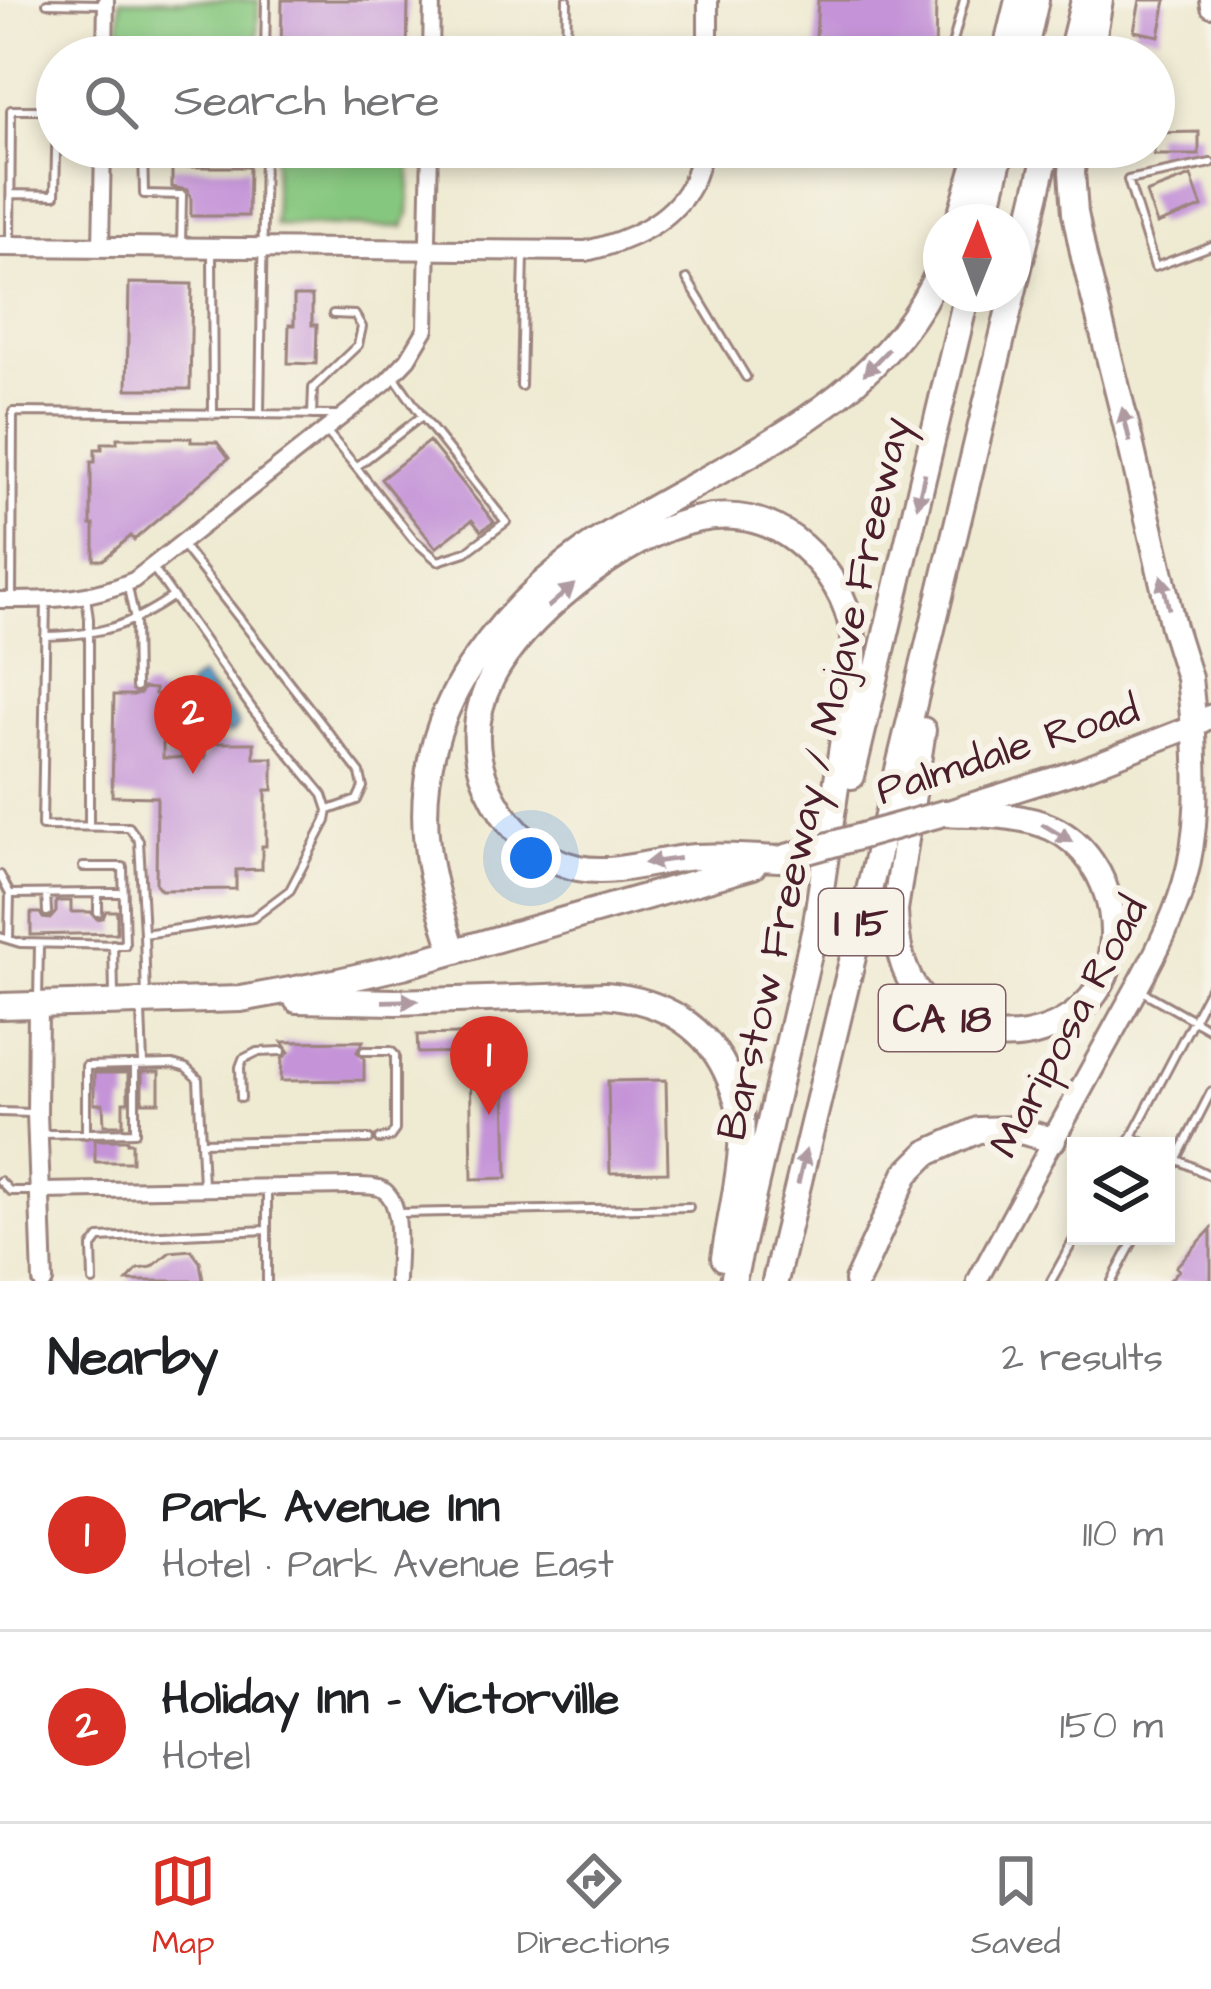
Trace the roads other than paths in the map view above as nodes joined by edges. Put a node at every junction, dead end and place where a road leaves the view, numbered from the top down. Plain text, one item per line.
1 (266, 0) edge
2 (432, 0) edge
3 (567, 0) edge
4 (708, 0) edge
5 (964, 0) edge
6 (1018, 0) edge
7 (1036, 0) edge
8 (1084, 0) edge
9 (1100, 0) edge
10 (106, 2) edge
11 (47, 3) dead end
12 (105, 36) edge
13 (265, 36) edge
14 (431, 36) edge
15 (566, 36) edge
16 (708, 36) edge
17 (955, 36) edge
18 (1009, 36) edge
19 (1028, 36) edge
20 (1075, 36) edge
21 (1094, 36) edge
22 (0, 109) edge
23 (11, 110) junction
24 (36, 110) edge
25 (0, 139) edge
26 (11, 140) junction
27 (1211, 163) edge
28 (56, 168) edge
29 (103, 168) edge
30 (143, 168) edge
31 (264, 168) edge
32 (430, 168) edge
33 (697, 168) edge
34 (975, 168) edge
35 (997, 168) edge
36 (1043, 168) edge
37 (1072, 168) edge
38 (10, 194) junction
39 (964, 204) edge
40 (988, 204) edge
41 (5, 246) edge
42 (1211, 246) edge
43 (101, 247) junction
44 (181, 248) junction
45 (212, 248) junction
46 (263, 248) junction
47 (429, 250) junction
48 (524, 250) junction
49 (687, 279) dead end
50 (923, 301) edge
51 (963, 312) edge
52 (333, 314) dead end
53 (393, 375) junction
54 (746, 377) dead end
55 (521, 386) dead end
56 (213, 415) junction
57 (260, 415) junction
58 (312, 415) junction
59 (342, 415) junction
60 (422, 416) junction
61 (324, 429) junction
62 (356, 467) junction
63 (180, 543) junction
64 (948, 563) junction
65 (152, 566) junction
66 (127, 583) junction
67 (86, 596) junction
68 (172, 597) junction
69 (6, 600) edge
70 (46, 600) junction
71 (135, 620) junction
72 (89, 635) junction
73 (45, 636) junction
74 (136, 687) dead end
75 (1203, 721) edge
76 (328, 810) junction
77 (944, 813) junction
78 (88, 826) junction
79 (779, 859) junction
80 (83, 867) dead end
81 (0, 874) edge
82 (46, 893) junction
83 (98, 893) junction
84 (123, 893) junction
85 (10, 894) junction
86 (98, 911) dead end
87 (47, 913) dead end
88 (815, 930) junction
89 (49, 934) dead end
90 (99, 934) dead end
91 (144, 934) junction
92 (5, 937) edge
93 (39, 944) junction
94 (49, 944) junction
95 (112, 944) junction
96 (99, 945) junction
97 (453, 951) junction
98 (1211, 986) edge
99 (1137, 988) junction
100 (241, 998) junction
101 (134, 1002) junction
102 (38, 1005) junction
103 (0, 1006) edge
104 (1191, 1019) junction
105 (1211, 1030) edge
106 (282, 1051) dead end
107 (364, 1052) dead end
108 (139, 1065) junction
109 (1211, 1092) edge
110 (241, 1098) dead end
111 (0, 1112) edge
112 (38, 1113) junction
113 (38, 1134) junction
114 (86, 1134) junction
115 (1132, 1137) edge
116 (379, 1138) dead end
117 (369, 1139) dead end
118 (1053, 1140) junction
119 (201, 1142) junction
120 (1177, 1159) junction
121 (1175, 1163) edge
122 (1211, 1176) edge
123 (0, 1181) edge
124 (267, 1187) junction
125 (202, 1188) junction
126 (40, 1191) junction
127 (689, 1207) dead end
128 (397, 1214) junction
129 (267, 1230) junction
130 (1071, 1245) edge
131 (1131, 1245) edge
132 (43, 1281) edge
133 (93, 1281) edge
134 (267, 1281) edge
135 (397, 1281) edge
136 (720, 1281) edge
137 (733, 1281) edge
138 (775, 1281) edge
139 (857, 1281) edge
140 (977, 1281) edge
141 (1051, 1281) edge
142 (1112, 1281) edge

1 - 13 lane
2 - 14 street
3 - 15 lane
4 - 16 street
5 - 17 lane
6 - 18 highway
7 - 19 highway
8 - 20 highway
9 - 21 highway
10 - 11 lane
10 - 12 street
22 - 23 lane
23 - 24 lane
23 - 26 lane
25 - 26 lane
26 - 38 lane
27 - 42 lane
28 - 38 lane
29 - 43 street
30 - 44 lane
31 - 46 lane
32 - 47 street
33 - 48 street
34 - 39 highway
35 - 40 highway
36 - 64 highway, Barstow Freeway / Mojave Freeway / I 15
75 -> 37 highway
38 - 41 lane
41 - 43 street
43 - 44 street
44 - 45 street
45 - 46 street
45 - 56 lane
46 - 47 street
46 - 57 lane
47 - 48 street
47 - 53 street
48 - 55 lane
49 - 54 lane
50 -> 97 highway
51 -> 88 highway, Barstow Freeway / Mojave Freeway / I 15
52 - 58 lane
53 - 59 street
53 - 60 lane
56 - 57 lane
56 - 69 lane
57 - 58 lane
58 - 59 lane
59 - 61 street
60 - 62 lane
60 - 62 lane
61 - 62 lane
61 - 63 street
63 - 65 street
63 - 76 lane
77 -> 64 highway, CA 18
138 -> 64 highway, Barstow Freeway / Mojave Freeway / I 15
65 - 66 street
65 - 68 lane
66 - 67 street
66 - 71 lane
67 - 70 street
67 - 72 lane
68 - 71 lane
68 - 76 lane
69 - 70 street
70 - 73 lane
71 - 72 lane
71 - 74 lane
72 - 73 lane
72 - 78 lane
73 - 78 lane
75 - 77 main road, Palmdale Road
75 - 99 main road, Mariposa Road
76 - 91 lane
77 - 79 highway, Palmdale Road, bridge
78 - 91 lane
79 -> 88 highway
79 - 97 highway, Palmdale Road
80 - 84 lane
81 - 85 lane
82 - 83 lane
82 - 85 lane
82 - 87 lane
83 - 84 lane
83 - 86 lane
84 - 95 lane
85 - 92 lane
88 - 137 highway, Barstow Freeway / Mojave Freeway / I 15
89 - 94 lane
90 - 96 lane
91 - 101 lane
92 - 93 lane
93 - 94 lane
93 - 102 lane
94 - 96 lane
95 - 96 lane
95 - 101 lane
97 - 100 highway, Palmdale Road
98 - 104 lane
99 - 104 lane
99 - 118 main road, Mariposa Road
100 - 101 highway, Palmdale Road
100 -> 136 highway
101 - 102 highway, Palmdale Road
101 - 108 lane
102 - 103 highway, Palmdale Road
102 - 112 street
104 - 105 lane
104 - 115 lane
106 - 110 lane
107 - 116 lane
108 - 114 lane
108 - 114 lane
108 - 119 lane
109 - 120 lane
111 - 112 lane
112 - 113 street
113 - 114 lane
113 - 126 street
117 - 119 lane
118 - 139 highway
118 - 140 street, Mariposa Road
119 - 125 lane
120 - 121 lane
120 - 122 lane
123 - 126 lane
124 - 125 street
124 - 128 street
124 - 129 lane
125 - 126 street
126 - 132 street
127 - 128 lane
128 - 135 street
129 - 133 lane
129 - 134 lane
130 - 141 lane
131 - 142 lane

